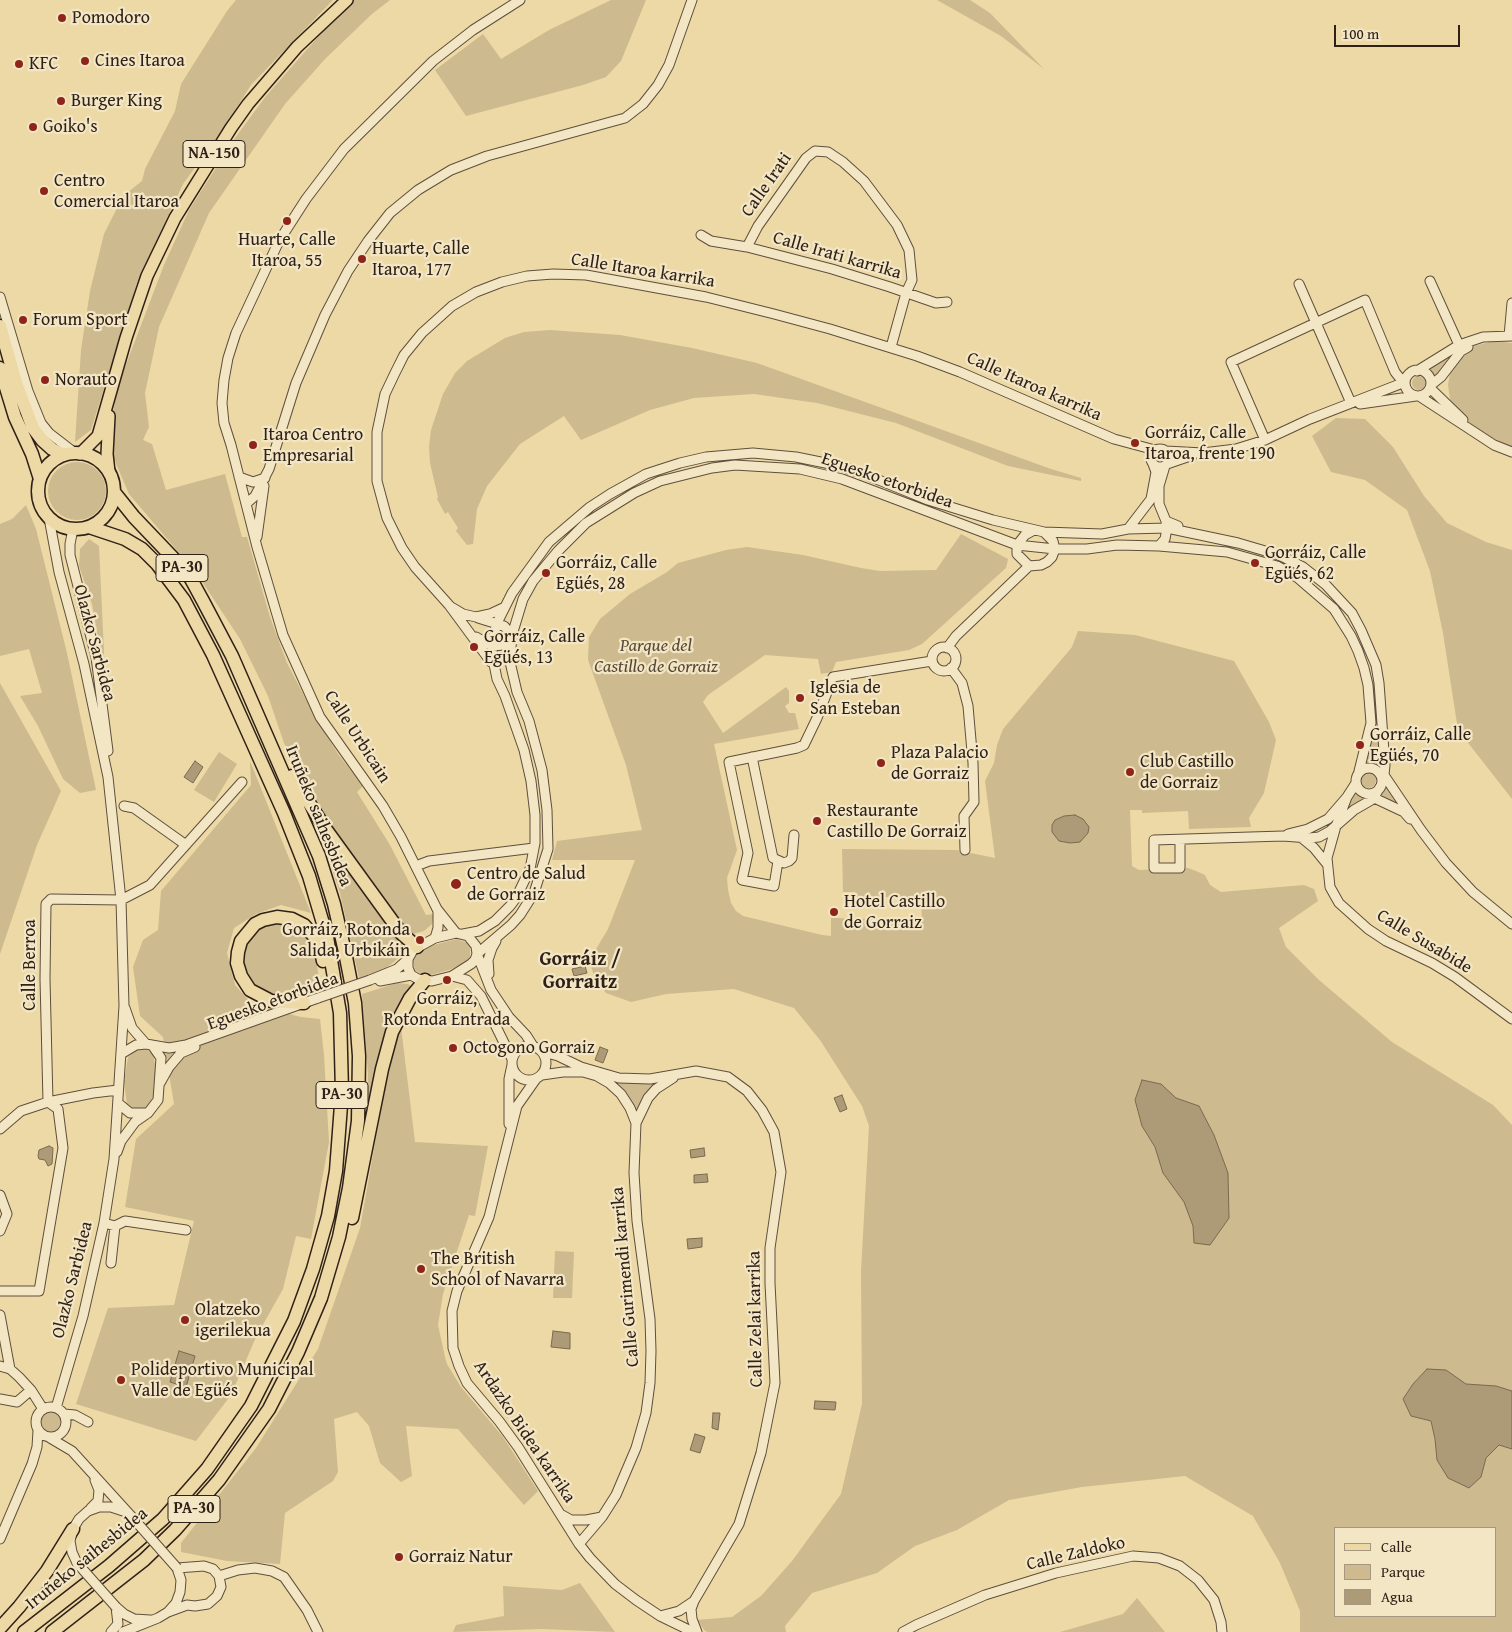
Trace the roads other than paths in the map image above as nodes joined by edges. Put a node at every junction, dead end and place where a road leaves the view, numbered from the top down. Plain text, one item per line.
1 (347, 0) edge
2 (520, 0) edge
3 (692, 0) edge
4 (701, 235) dead end
5 (747, 247) junction
6 (1430, 281) dead end
7 (1299, 284) dead end
8 (906, 293) junction
9 (0, 297) edge
10 (947, 302) dead end
11 (1512, 303) edge
12 (1316, 323) junction
13 (0, 326) edge
14 (1511, 336) edge
15 (1483, 337) junction
16 (1459, 346) junction
17 (891, 347) junction
18 (0, 368) edge
19 (1417, 371) junction
20 (1405, 382) junction
21 (1431, 386) junction
22 (1418, 396) junction
23 (109, 397) junction
24 (1351, 403) junction
25 (1335, 409) junction
26 (1265, 440) junction
27 (1494, 445) junction
28 (1155, 450) junction
29 (1166, 451) junction
30 (1512, 452) edge
31 (1203, 453) junction
32 (73, 454) junction
33 (1153, 464) junction
34 (1166, 465) junction
35 (109, 472) junction
36 (239, 477) junction
37 (265, 478) junction
38 (40, 479) junction
39 (114, 492) junction
40 (246, 504) junction
41 (49, 518) junction
42 (1166, 525) junction
43 (89, 527) junction
44 (73, 529) junction
45 (1131, 529) junction
46 (1034, 530) junction
47 (1044, 532) junction
48 (1018, 545) junction
49 (1142, 546) junction
50 (1159, 546) junction
51 (257, 547) junction
52 (1055, 549) junction
53 (1029, 566) junction
54 (448, 605) junction
55 (505, 607) junction
56 (476, 617) junction
57 (497, 623) junction
58 (471, 634) junction
59 (511, 638) junction
60 (492, 646) junction
61 (947, 648) junction
62 (232, 656) junction
63 (932, 661) junction
64 (493, 665) junction
65 (951, 668) junction
66 (752, 757) junction
67 (1359, 771) junction
68 (108, 776) junction
69 (1381, 778) junction
70 (242, 782) dead end
71 (1356, 783) junction
72 (1362, 792) junction
73 (1347, 797) junction
74 (1373, 798) junction
75 (124, 806) dead end
76 (1336, 826) junction
77 (1421, 830) junction
78 (794, 835) dead end
79 (1283, 836) junction
80 (1302, 838) junction
81 (1180, 840) dead end
82 (186, 845) junction
83 (534, 848) junction
84 (964, 850) dead end
85 (778, 861) junction
86 (1327, 864) junction
87 (416, 866) junction
88 (121, 900) junction
89 (438, 909) junction
90 (1512, 924) edge
91 (502, 933) junction
92 (459, 934) junction
93 (435, 938) junction
94 (417, 947) junction
95 (477, 954) junction
96 (408, 959) junction
97 (412, 975) junction
98 (452, 976) junction
99 (425, 980) junction
100 (370, 982) junction
101 (491, 990) junction
102 (318, 1001) junction
103 (304, 1003) junction
104 (124, 1006) junction
105 (1512, 1019) edge
106 (149, 1045) junction
107 (533, 1046) junction
108 (543, 1052) junction
109 (121, 1054) junction
110 (512, 1062) junction
111 (680, 1074) junction
112 (539, 1077) junction
113 (160, 1083) junction
114 (118, 1090) junction
115 (48, 1102) junction
116 (118, 1103) junction
117 (148, 1113) junction
118 (636, 1123) junction
119 (0, 1130) edge
120 (509, 1138) junction
121 (339, 1144) junction
122 (114, 1159) junction
123 (0, 1194) edge
124 (104, 1223) junction
125 (115, 1226) junction
126 (186, 1230) dead end
127 (0, 1231) edge
128 (112, 1263) dead end
129 (0, 1291) edge
130 (0, 1315) edge
131 (298, 1352) junction
132 (0, 1366) edge
133 (10, 1368) junction
134 (31, 1390) junction
135 (0, 1400) edge
136 (43, 1409) junction
137 (60, 1411) junction
138 (66, 1425) junction
139 (38, 1430) junction
140 (50, 1438) junction
141 (38, 1447) junction
142 (72, 1451) junction
143 (94, 1475) junction
144 (216, 1484) junction
145 (88, 1511) junction
146 (561, 1515) junction
147 (132, 1517) junction
148 (602, 1517) junction
149 (73, 1529) junction
150 (0, 1539) edge
151 (579, 1544) junction
152 (177, 1568) junction
153 (219, 1576) junction
154 (694, 1601) junction
155 (116, 1607) junction
156 (168, 1612) junction
157 (660, 1616) junction
158 (158, 1618) junction
159 (0, 1628) edge
160 (24, 1632) edge
161 (52, 1632) edge
162 (61, 1632) edge
163 (111, 1632) edge
164 (123, 1632) edge
165 (318, 1632) edge
166 (693, 1632) edge
167 (697, 1632) edge
168 (904, 1632) edge
169 (1222, 1632) edge

1 - 23 main road, NA-150
2 - 36 street, Calle Urbicain
3 - 37 street
4 - 5 street, Calle Irati karrika
5 - 8 street, Calle Irati karrika
5 - 8 street, Calle Irati
6 - 16 street
7 - 12 street
8 - 10 street
8 - 17 street, Calle Irati
9 - 32 street
11 - 14 street
12 - 20 street
12 - 24 street
12 - 26 street
13 - 32 highway
14 - 15 street
15 - 16 street
15 - 21 street
16 - 19 street
17 - 28 street, Calle Itaroa karrika
17 - 54 street, Calle Itaroa karrika
18 - 38 highway
19 - 20 street
19 - 21 street
20 - 22 street
20 - 24 street
21 - 22 street
21 - 27 street
22 - 25 street
22 - 27 street
23 - 32 main road
23 - 35 main road
24 - 25 street
25 - 26 street
26 - 31 street
27 - 30 street
28 - 29 street
28 - 33 street
29 - 31 street
29 - 34 street
31 - 34 street
32 - 35 highway
32 - 38 highway
33 - 34 street
33 - 45 street
34 - 42 street
35 - 39 highway, PA-30
36 - 37 street
36 - 40 street, Calle Urbicain
37 - 40 street
37 - 51 street
38 - 41 highway
39 - 43 highway
39 - 62 highway, Iruñeko saihesbidea / PA-30
40 - 51 street, Calle Urbicain
41 - 44 highway
41 - 68 street, Olazko Sarbidea
42 - 45 street, Eguesko etorbidea
42 - 50 street
42 - 69 street, Eguesko etorbidea
43 - 44 highway, PA-30
43 - 121 highway, Iruñeko saihesbidea / PA-30
44 - 68 street, Olazko Sarbidea
45 - 47 street, Eguesko etorbidea
45 - 49 street
46 - 47 street, Eguesko etorbidea
46 - 48 street
46 - 55 street, Eguesko etorbidea
47 - 52 street
48 - 52 street, Eguesko etorbidea
48 - 53 street
48 - 59 street, Eguesko etorbidea
49 - 50 street, Eguesko etorbidea
49 - 52 street, Eguesko etorbidea
50 - 67 street, Eguesko etorbidea
51 - 87 street, Calle Urbicain
52 - 53 street
53 - 61 street
54 - 56 street, Calle Itaroa karrika
54 - 58 street, Calle Itaroa karrika
55 - 56 street
55 - 57 street, Eguesko etorbidea
56 - 57 street, Calle Itaroa karrika
57 - 59 street
57 - 60 street, Eguesko etorbidea
58 - 60 street, Calle Itaroa karrika
58 - 64 street, Calle Itaroa karrika
59 - 60 street
59 - 91 street, Eguesko etorbidea
60 - 64 street, Eguesko etorbidea
61 - 63 street
61 - 65 street
62 - 94 highway
62 - 131 highway, Iruñeko saihesbidea / PA-30
63 - 65 street
63 - 66 street
64 - 83 street, Eguesko etorbidea
65 - 84 street
66 - 85 street
66 - 85 street
67 - 69 street
67 - 71 street
68 - 88 street, Olazko Sarbidea
69 - 72 street
69 - 74 street
69 - 77 street
70 - 82 street
71 - 72 street
71 - 73 street
72 - 74 street
73 - 76 street
73 - 79 street
74 - 76 street
74 - 77 street
75 - 82 street
76 - 80 street
76 - 86 street, Calle Susabide
77 - 90 street
78 - 85 street
79 - 80 street
79 - 81 street
80 - 86 street
82 - 88 street
83 - 87 street
83 - 92 street, Eguesko etorbidea
86 - 105 street, Calle Susabide
87 - 89 street, Calle Urbicain
88 - 104 street, Olazko Sarbidea
88 - 115 street, Calle Berroa
89 - 92 street, Calle Urbicain
89 - 93 street
91 - 95 street, Eguesko etorbidea
91 - 101 street
92 - 93 street
92 - 95 street
93 - 94 street
94 - 96 street
95 - 98 street
95 - 101 street
96 - 97 street
96 - 100 street, Eguesko etorbidea
97 - 99 street
97 - 100 street, Eguesko etorbidea
98 - 99 street
98 - 110 street
99 - 131 highway
100 - 102 street, Eguesko etorbidea, bridge
101 - 107 street
102 - 103 street, Eguesko etorbidea
102 - 113 street, Eguesko etorbidea
103 - 106 street, Eguesko etorbidea
103 - 121 highway
104 - 106 street, Olazko Sarbidea
104 - 109 street, Olazko Sarbidea
106 - 109 street
106 - 113 street
107 - 108 street
107 - 110 street
108 - 111 street, Calle Zelai karrika
108 - 112 street
109 - 114 street
110 - 112 street
110 - 120 street, Ardazko Bidea karrika
111 - 118 street, Calle Gurimendi karrika
111 - 154 street, Calle Zelai karrika
112 - 118 street
112 - 120 street, Ardazko Bidea karrika
113 - 117 street
114 - 115 street
114 - 116 street
115 - 119 street
115 - 129 street
116 - 117 street
116 - 122 street, Olazko Sarbidea
117 - 122 street, Olazko Sarbidea
118 - 148 street, Calle Gurimendi karrika
120 - 146 street, Ardazko Bidea karrika
121 - 160 highway, Iruñeko saihesbidea / PA-30
122 - 124 street, Olazko Sarbidea
123 - 127 street
124 - 125 street
124 - 137 street, Olazko Sarbidea
125 - 126 street
125 - 128 street
130 - 133 street
131 - 144 highway, Iruñeko saihesbidea / PA-30
132 - 133 street
133 - 134 street
134 - 135 street
134 - 136 street
136 - 137 street
136 - 139 street
137 - 138 street
137 - 138 street
138 - 140 street
138 - 142 street
139 - 140 street
139 - 141 street
140 - 141 street
140 - 142 street
141 - 150 street
142 - 143 street
143 - 145 street
143 - 147 street
144 - 161 highway, Iruñeko saihesbidea / PA-30
144 - 162 highway
145 - 147 street
145 - 149 street
146 - 148 street
146 - 151 street, Ardazko Bidea karrika
147 - 152 street, bridge
148 - 151 street, Calle Gurimendi karrika
149 - 155 street, bridge
149 - 159 highway
151 - 157 street, Ardazko Bidea karrika
152 - 153 street
152 - 156 street
153 - 156 street
153 - 165 street
154 - 157 street
154 - 167 street
155 - 158 street
155 - 163 street
156 - 158 street
157 - 166 street, Ardazko Bidea karrika
158 - 164 street
168 - 169 street, Calle Zaldoko

